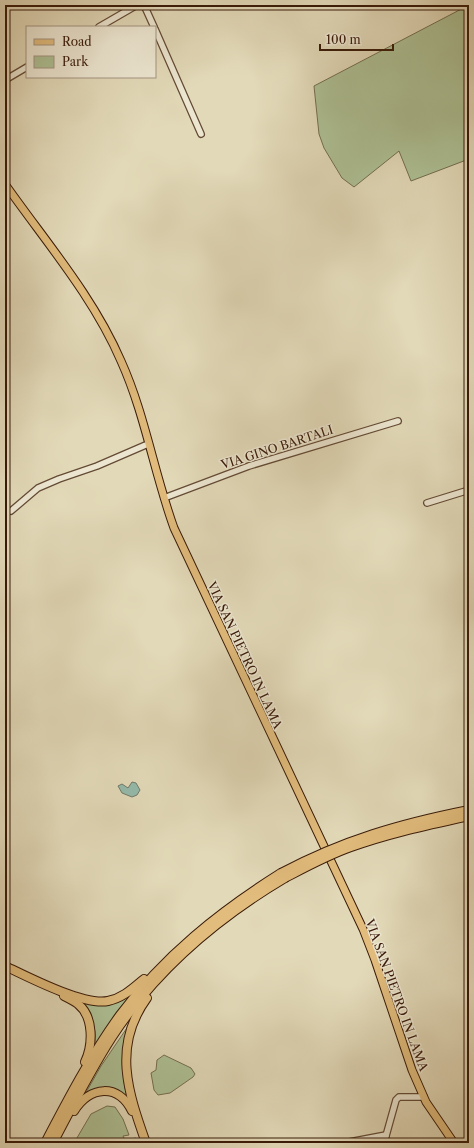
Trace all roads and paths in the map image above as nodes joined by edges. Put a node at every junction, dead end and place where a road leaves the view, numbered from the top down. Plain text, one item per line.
1 (136, 5) edge
2 (144, 5) edge
3 (101, 26) edge
4 (154, 26) edge
5 (156, 30) edge
6 (26, 68) edge
7 (5, 80) edge
8 (201, 134) dead end
9 (5, 184) edge
10 (398, 421) dead end
11 (148, 444) junction
12 (469, 490) edge
13 (164, 498) junction
14 (427, 502) dead end
15 (11, 511) dead end
16 (469, 810) edge
17 (469, 816) edge
18 (283, 876) junction
19 (193, 944) junction
20 (179, 948) junction
21 (5, 966) edge
22 (41, 982) junction
23 (424, 1097) junction
24 (60, 1116) junction
25 (138, 1121) junction
26 (386, 1135) junction
27 (5, 1140) edge
28 (8, 1143) edge
29 (45, 1143) edge
30 (53, 1143) edge
31 (56, 1143) edge
32 (146, 1143) edge
33 (344, 1143) edge
34 (384, 1143) edge
35 (454, 1143) edge

1 - 3 street
2 - 4 street
5 - 8 street
6 - 7 street
9 - 11 main road, VIA SAN PIETRO IN LAMA
10 - 13 street, VIA GINO BARTALI
11 - 13 main road, VIA SAN PIETRO IN LAMA
11 - 15 street
12 - 14 street
13 - 23 main road, VIA SAN PIETRO IN LAMA
16 - 18 highway, bridge
17 - 18 highway, bridge
18 - 19 highway
18 - 20 highway
19 - 25 highway
19 - 30 highway
20 - 22 highway
20 - 24 highway
21 - 22 highway
22 - 24 highway
23 - 26 street
23 - 35 main road, VIA SAN PIETRO IN LAMA
24 - 29 highway
25 - 31 highway
25 - 32 highway
26 - 33 street
26 - 34 street
27 - 28 highway

